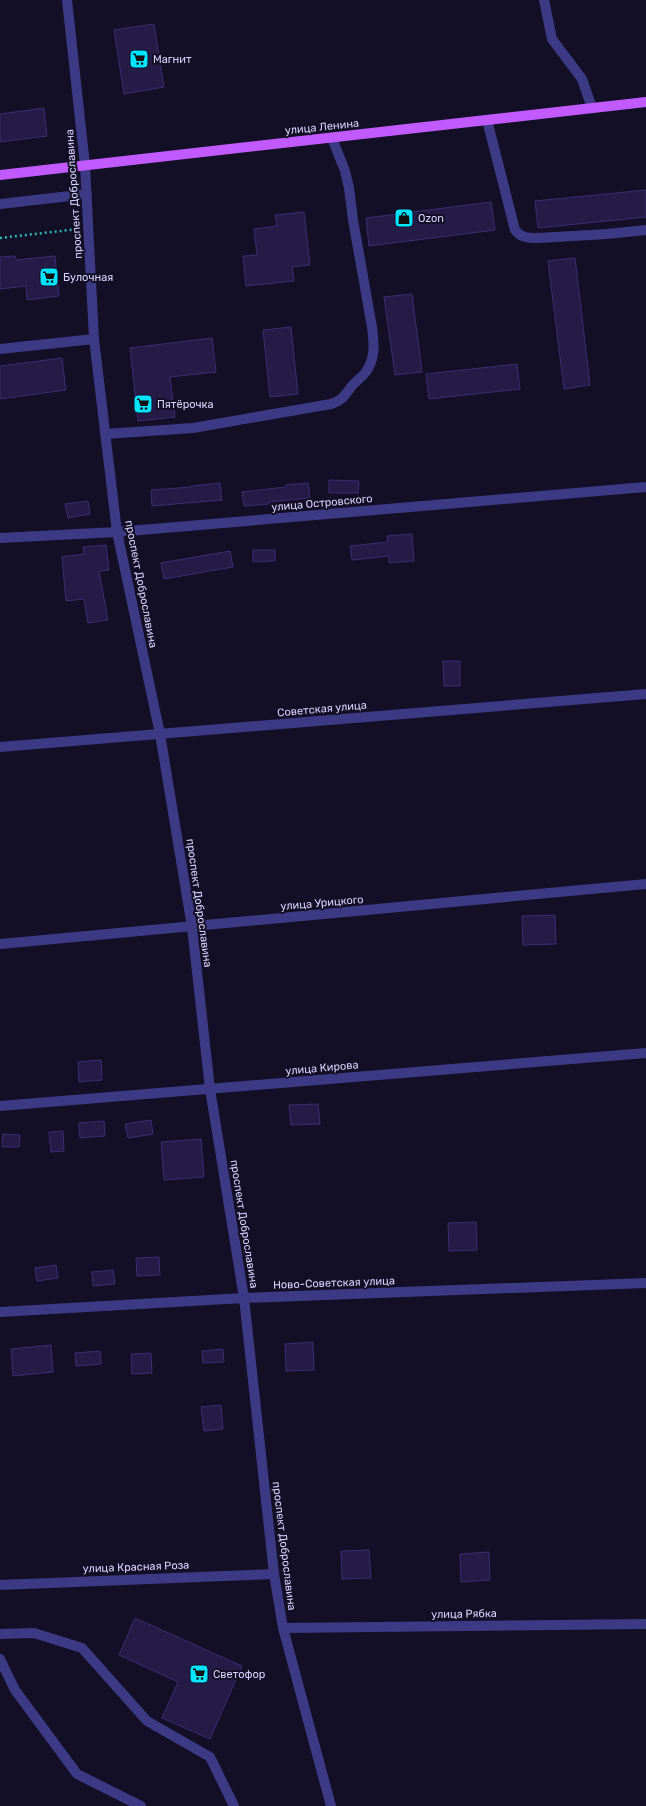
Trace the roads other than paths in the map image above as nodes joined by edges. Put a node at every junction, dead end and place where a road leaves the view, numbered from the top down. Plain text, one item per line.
1 (67, 0) edge
2 (544, 0) edge
3 (646, 102) edge
4 (592, 108) junction
5 (487, 120) junction
6 (332, 138) junction
7 (85, 165) junction
8 (0, 175) edge
9 (87, 194) junction
10 (0, 204) edge
11 (646, 230) edge
12 (94, 339) junction
13 (0, 349) edge
14 (105, 434) junction
15 (646, 487) edge
16 (118, 532) junction
17 (0, 538) edge
18 (646, 694) edge
19 (160, 734) junction
20 (0, 747) edge
21 (646, 884) edge
22 (192, 927) junction
23 (0, 944) edge
24 (646, 1053) edge
25 (210, 1089) junction
26 (0, 1106) edge
27 (646, 1284) edge
28 (244, 1298) junction
29 (0, 1312) edge
30 (274, 1574) junction
31 (0, 1585) edge
32 (646, 1624) edge
33 (283, 1628) junction
34 (0, 1634) edge
35 (0, 1659) edge
36 (141, 1806) edge
37 (234, 1806) edge
38 (331, 1806) edge

1 - 7 street, проспект Доброславина
2 - 4 street
3 - 4 main road, улица Ленина
4 - 5 main road, улица Ленина
5 - 6 main road, улица Ленина
5 - 11 street
6 - 7 main road, улица Ленина
6 - 14 street
7 - 8 main road, улица Ленина
7 - 9 street, проспект Доброславина
9 - 10 street
9 - 12 street, проспект Доброславина
12 - 13 street
12 - 14 street, проспект Доброславина
14 - 16 street, проспект Доброславина
15 - 16 street, улица Островского
16 - 17 street, улица Островского
16 - 19 street, проспект Доброславина
18 - 19 street, Советская улица
19 - 20 street, Советская улица
19 - 22 street, проспект Доброславина
21 - 22 street, улица Урицкого
22 - 23 street, улица Урицкого
22 - 25 street, проспект Доброславина
24 - 25 street, улица Кирова
25 - 26 street, улица Кирова
25 - 28 street, проспект Доброславина
27 - 28 street, Ново-Советская улица
28 - 29 street, Ново-Советская улица
28 - 30 street, проспект Доброславина
30 - 31 street, улица Красная Роза
30 - 33 street, проспект Доброславина
32 - 33 street, улица Рябка
33 - 38 street, проспект Доброславина
34 - 37 street
35 - 36 street

